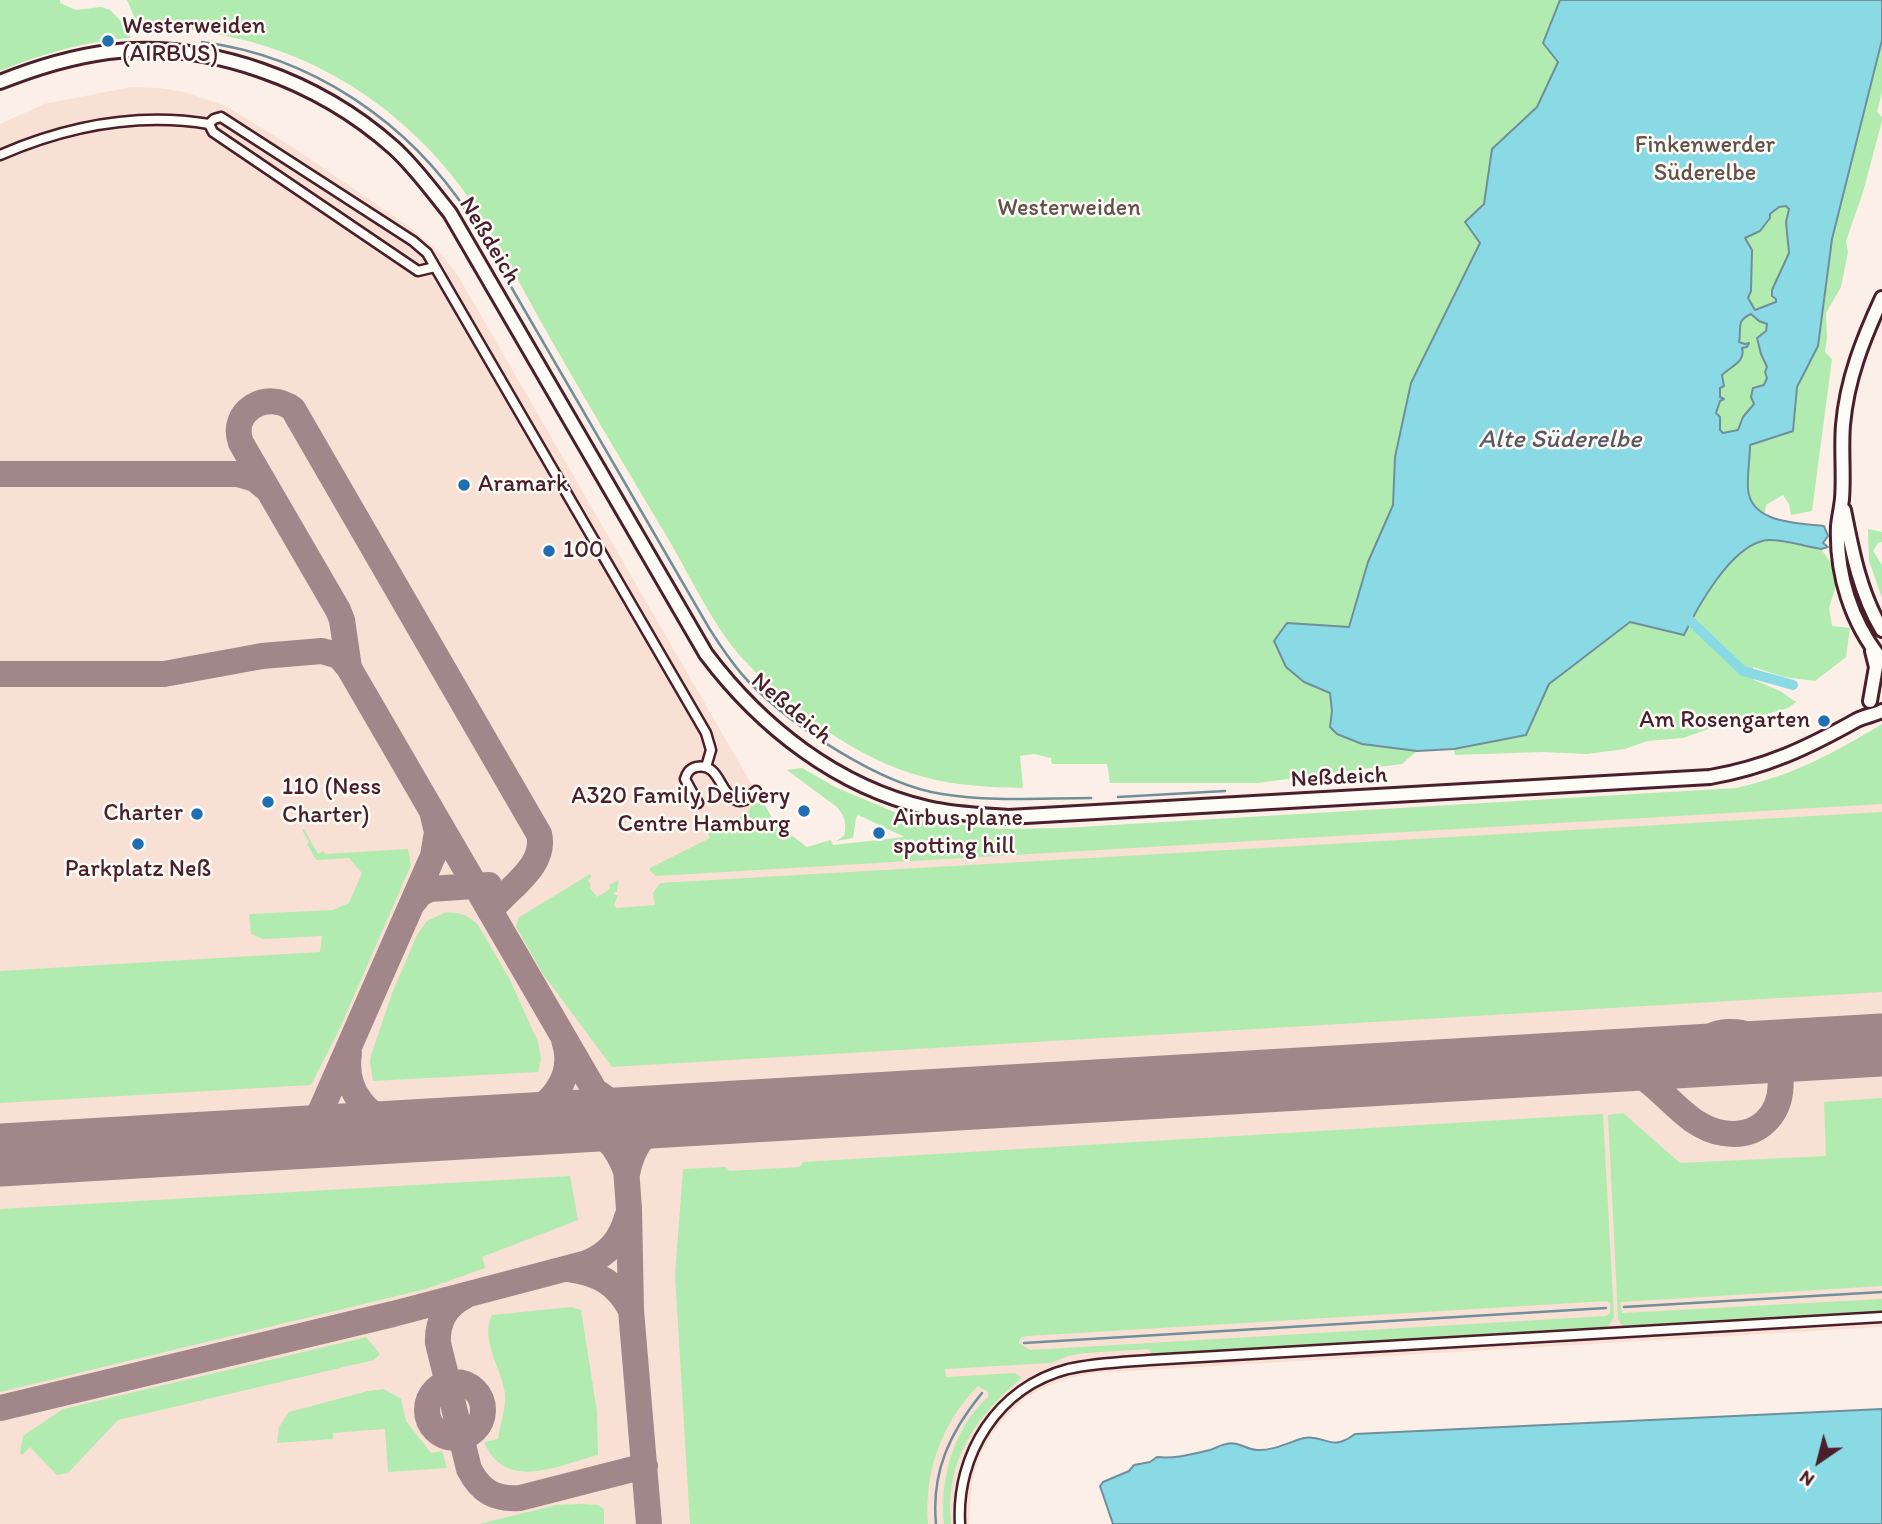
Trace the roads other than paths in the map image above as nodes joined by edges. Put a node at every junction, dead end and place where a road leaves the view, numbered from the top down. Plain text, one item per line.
1 (0, 82) edge
2 (209, 124) junction
3 (0, 155) edge
4 (435, 267) junction
5 (1882, 298) edge
6 (1842, 499) junction
7 (1882, 630) edge
8 (1869, 645) junction
9 (1882, 660) edge
10 (1882, 689) edge
11 (1870, 701) junction
12 (1882, 711) edge
13 (1858, 719) junction
14 (706, 767) junction
15 (756, 791) dead end
16 (698, 803) dead end
17 (1882, 1317) edge
18 (960, 1524) edge

1 - 13 street, Neßdeich
2 - 3 street
2 - 4 street
2 - 4 street
4 - 14 street
5 - 6 street
6 - 7 street
6 - 8 street
8 - 9 street
8 - 11 street
10 - 11 street, Neßdeich
11 - 13 street, Neßdeich
12 - 13 street, Neßdeich
14 - 15 street
14 - 16 street
17 - 18 street

